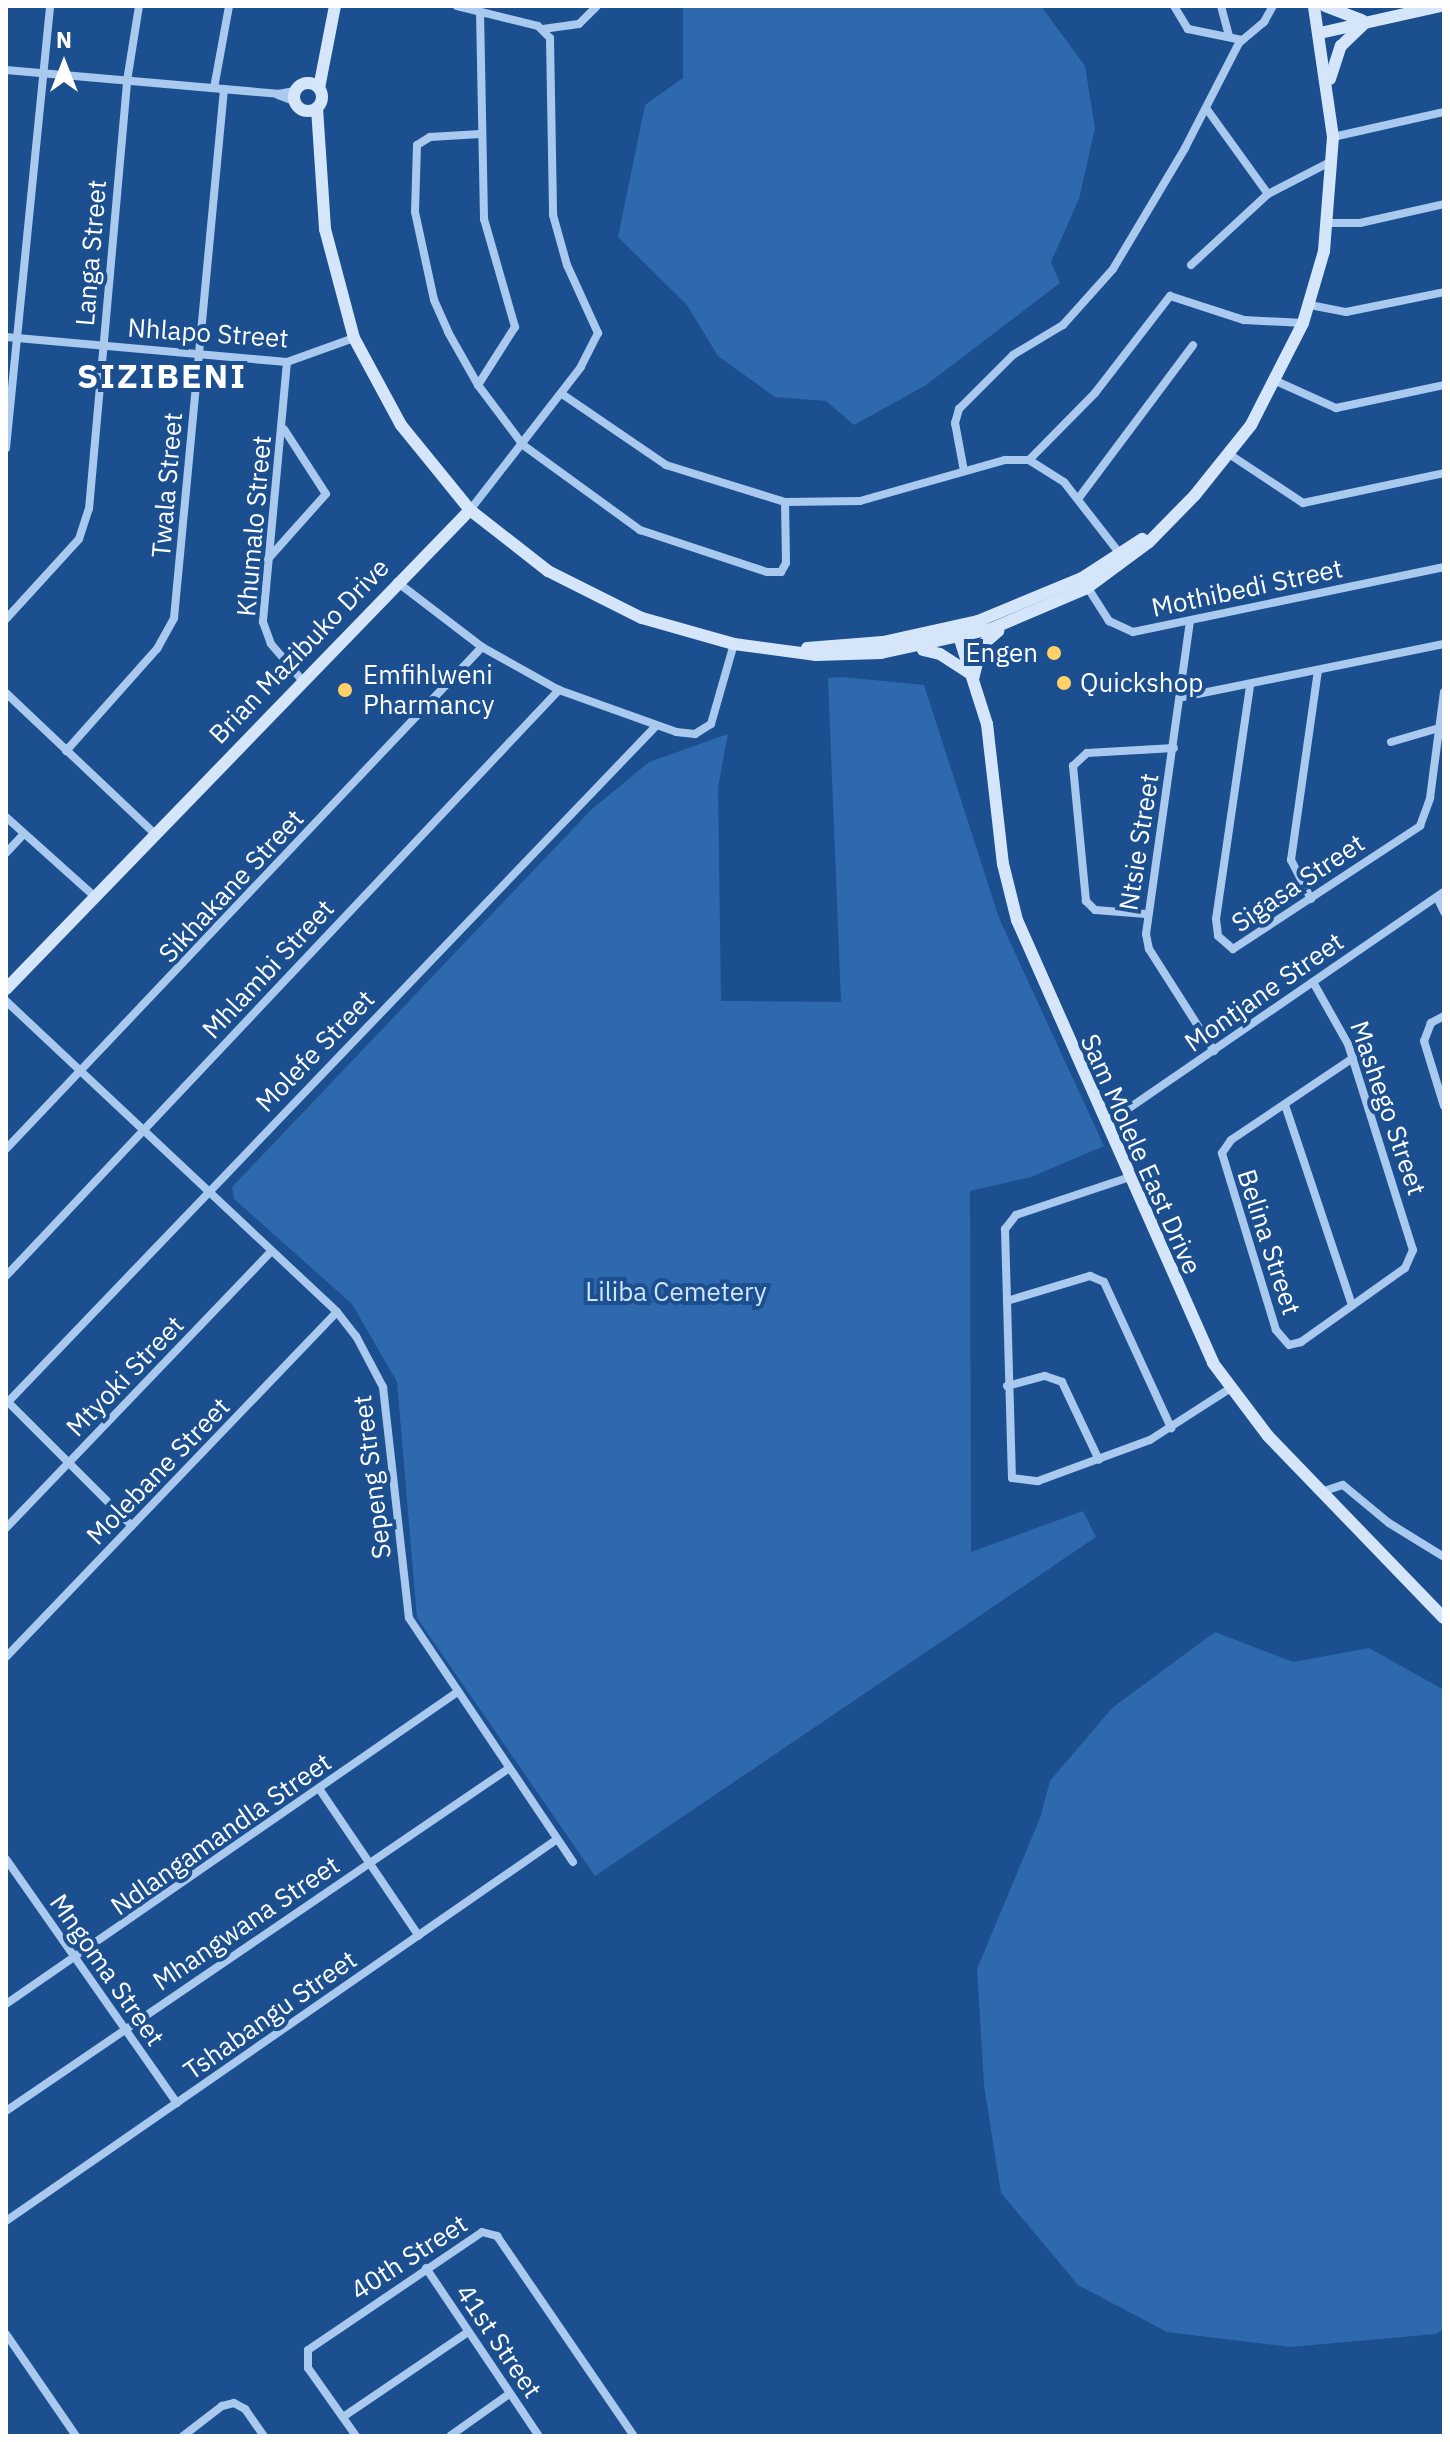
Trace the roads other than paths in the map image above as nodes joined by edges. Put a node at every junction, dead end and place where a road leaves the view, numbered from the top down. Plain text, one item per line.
1 (50, 6) edge
2 (139, 6) edge
3 (229, 6) edge
4 (335, 6) edge
5 (457, 6) edge
6 (597, 6) edge
7 (1174, 6) edge
8 (1221, 6) edge
9 (1273, 6) edge
10 (1314, 6) edge
11 (1325, 6) edge
12 (1441, 6) edge
13 (480, 12) junction
14 (1368, 22) junction
15 (543, 29) junction
16 (1320, 33) junction
17 (1229, 36) junction
18 (1242, 40) junction
19 (6, 70) edge
20 (40, 73) junction
21 (127, 81) junction
22 (313, 86) junction
23 (219, 88) junction
24 (1328, 89) junction
25 (295, 96) junction
26 (1206, 108) junction
27 (311, 110) junction
28 (1444, 112) edge
29 (480, 134) junction
30 (1333, 137) junction
31 (1333, 161) junction
32 (1268, 194) junction
33 (1444, 204) edge
34 (1328, 223) junction
35 (1191, 265) dead end
36 (1444, 292) edge
37 (1310, 305) junction
38 (1303, 323) junction
39 (6, 337) edge
40 (16, 338) junction
41 (354, 338) junction
42 (103, 345) junction
43 (1193, 345) dead end
44 (198, 354) junction
45 (287, 362) junction
46 (1276, 381) junction
47 (478, 385) junction
48 (1444, 385) edge
49 (562, 394) junction
50 (284, 429) junction
51 (523, 445) junction
52 (6, 448) edge
53 (1229, 454) junction
54 (1029, 460) junction
55 (964, 471) junction
56 (1444, 473) edge
57 (1078, 499) junction
58 (785, 502) junction
59 (470, 510) junction
60 (1162, 527) junction
61 (1120, 554) junction
62 (268, 559) junction
63 (1444, 567) edge
64 (396, 581) junction
65 (1084, 583) junction
66 (6, 619) edge
67 (1190, 621) junction
68 (1007, 624) junction
69 (958, 633) junction
70 (734, 644) junction
71 (1444, 644) edge
72 (482, 647) junction
73 (912, 649) junction
74 (792, 651) junction
75 (1318, 671) junction
76 (971, 678) junction
77 (302, 680) junction
78 (1250, 686) junction
79 (559, 690) junction
80 (1444, 692) edge
81 (6, 693) edge
82 (1183, 697) junction
83 (655, 727) junction
84 (1439, 728) junction
85 (1391, 742) dead end
86 (1174, 748) junction
87 (66, 751) junction
88 (6, 817) edge
89 (24, 834) junction
90 (155, 834) junction
91 (6, 853) edge
92 (1440, 894) edge
93 (94, 896) junction
94 (1311, 899) junction
95 (1444, 912) edge
96 (1146, 914) junction
97 (1313, 982) junction
98 (6, 989) edge
99 (6, 1001) edge
100 (1444, 1016) edge
101 (1214, 1051) junction
102 (1353, 1058) junction
103 (83, 1072) junction
104 (1285, 1105) junction
105 (1444, 1106) edge
106 (1106, 1124) junction
107 (142, 1132) junction
108 (6, 1149) edge
109 (1127, 1178) junction
110 (205, 1191) junction
111 (272, 1251) junction
112 (6, 1276) edge
113 (1007, 1301) junction
114 (1352, 1305) junction
115 (337, 1312) junction
116 (1301, 1342) joint
117 (1007, 1386) junction
118 (1229, 1389) junction
119 (7, 1402) edge
120 (1171, 1428) junction
121 (1099, 1460) junction
122 (69, 1464) junction
123 (1321, 1492) junction
124 (132, 1526) junction
125 (6, 1528) edge
126 (1444, 1557) edge
127 (1444, 1618) edge
128 (6, 1657) edge
129 (456, 1693) junction
130 (508, 1769) junction
131 (320, 1790) junction
132 (556, 1840) junction
133 (6, 1859) edge
134 (573, 1862) dead end
135 (369, 1864) junction
136 (419, 1936) junction
137 (74, 1959) junction
138 (6, 2004) edge
139 (123, 2029) junction
140 (177, 2103) junction
141 (6, 2111) edge
142 (6, 2221) edge
143 (426, 2268) junction
144 (468, 2332) junction
145 (6, 2334) edge
146 (509, 2394) junction
147 (343, 2417) junction
148 (185, 2433) edge
149 (76, 2436) edge
150 (264, 2436) edge
151 (356, 2436) edge
152 (450, 2436) edge
153 (539, 2436) edge
154 (634, 2436) edge

1 - 20 street
2 - 21 street, Langa Street
3 - 23 street, Twala Street
4 - 22 street
5 - 13 street
6 - 15 street
7 - 17 street
8 - 17 street
9 - 18 street
10 - 16 street
11 - 14 street
12 - 14 street
13 - 15 street
13 - 29 street
14 - 16 street
14 - 24 street
15 - 49 street, Brian Mazibuko Drive
16 - 24 street
17 - 18 street
18 - 26 street
19 - 20 street
20 - 21 street
20 - 40 street
21 - 23 street
21 - 42 street, Langa Street
22 - 25 street
22 - 27 street
23 - 25 street
23 - 44 street, Twala Street
24 - 30 street
25 - 27 street
26 - 32 street
26 - 55 street
27 - 41 street
28 - 30 street
29 - 47 street
29 - 47 street
30 - 31 street
31 - 32 street
31 - 34 street
32 - 35 street
33 - 34 street
34 - 37 street
36 - 37 street
37 - 38 street
38 - 46 street
38 - 54 street
39 - 40 street, Nhlapo Street
40 - 42 street, Nhlapo Street
40 - 52 street
41 - 45 street, Nhlapo Street
41 - 59 street
42 - 44 street, Nhlapo Street
42 - 66 street, Langa Street
43 - 57 street
44 - 45 street, Nhlapo Street
44 - 87 street, Twala Street
45 - 50 street, Khumalo Street
46 - 48 street
46 - 53 street
47 - 51 street
49 - 51 street, Brian Mazibuko Drive
49 - 58 street
50 - 62 street, Khumalo Street
50 - 62 street
51 - 58 street
51 - 59 street, Brian Mazibuko Drive
53 - 56 street
53 - 60 street
54 - 55 street
54 - 57 street
55 - 58 street
57 - 61 street
59 - 64 street, Brian Mazibuko Drive
59 - 70 street
60 - 61 street
60 - 65 street
61 - 65 street
62 - 77 street, Khumalo Street
63 - 67 street, Mothibedi Street
64 - 72 street
64 - 77 street, Brian Mazibuko Drive
65 - 67 street, Mothibedi Street
65 - 68 street
65 - 69 street
67 - 82 street, Ntsie Street
68 - 69 street
68 - 76 street
69 - 73 street
69 - 74 street
69 - 76 street, Sam Molele East Drive
70 - 74 street
70 - 83 street
71 - 75 street
72 - 79 street
72 - 103 street, Sikhakane Street
73 - 74 street
73 - 76 street
75 - 78 street
75 - 94 street
76 - 106 street, Sam Molele East Drive
77 - 90 street, Brian Mazibuko Drive
78 - 82 street
78 - 94 street, Sigasa Street
79 - 83 street
79 - 107 street, Mhlambi Street
80 - 84 street, Sigasa Street
81 - 87 street
82 - 86 street, Ntsie Street
83 - 110 street, Molefe Street
84 - 85 street
84 - 94 street, Sigasa Street
86 - 96 street, Ntsie Street
86 - 96 street
87 - 90 street
88 - 89 street
89 - 91 street
89 - 93 street
90 - 93 street, Brian Mazibuko Drive
92 - 95 street
92 - 97 street, Montjane Street
93 - 98 street, Brian Mazibuko Drive
96 - 101 street, Ntsie Street
97 - 101 street, Montjane Street
97 - 102 street, Mashego Street
99 - 103 street, Sepeng Street
100 - 105 street
101 - 106 street, Montjane Street
102 - 104 street, Belina Street
102 - 114 street, Mashego Street
103 - 107 street, Sepeng Street
103 - 108 street, Sikhakane Street
104 - 114 street
104 - 116 street, Belina Street
106 - 109 street, Sam Molele East Drive
107 - 110 street, Sepeng Street
107 - 112 street, Mhlambi Street
109 - 113 street
109 - 118 street, Sam Molele East Drive
110 - 111 street, Sepeng Street
110 - 119 street, Molefe Street
111 - 115 street, Sepeng Street
111 - 122 street, Mtyoki Street
113 - 117 street
113 - 120 street
114 - 116 street, Mashego Street
115 - 124 street, Molebane Street
115 - 129 street, Sepeng Street
117 - 121 street
117 - 121 street
118 - 120 street
118 - 123 street, Sam Molele East Drive
119 - 122 street
120 - 121 street
122 - 124 street
122 - 125 street, Mtyoki Street
123 - 126 street
123 - 127 street, Sam Molele East Drive
124 - 128 street, Molebane Street
129 - 130 street, Sepeng Street
129 - 131 street, Ndlangamandla Street
130 - 132 street, Sepeng Street
130 - 135 street, Mhangwana Street
131 - 135 street
131 - 137 street, Ndlangamandla Street
132 - 134 street, Sepeng Street
132 - 136 street, Tshabangu Street
133 - 137 street, Mngoma Street
135 - 136 street
135 - 139 street, Mhangwana Street
136 - 140 street, Tshabangu Street
137 - 138 street, Ndlangamandla Street
137 - 139 street, Mngoma Street
139 - 140 street, Mngoma Street
139 - 141 street, Mhangwana Street
140 - 142 street, Tshabangu Street
143 - 144 street, 41st Street
143 - 147 street, 40th Street
143 - 154 street, 40th Street
144 - 146 street, 41st Street
144 - 147 street
145 - 149 street
146 - 152 street
146 - 153 street, 41st Street
147 - 151 street, 40th Street
148 - 150 street

